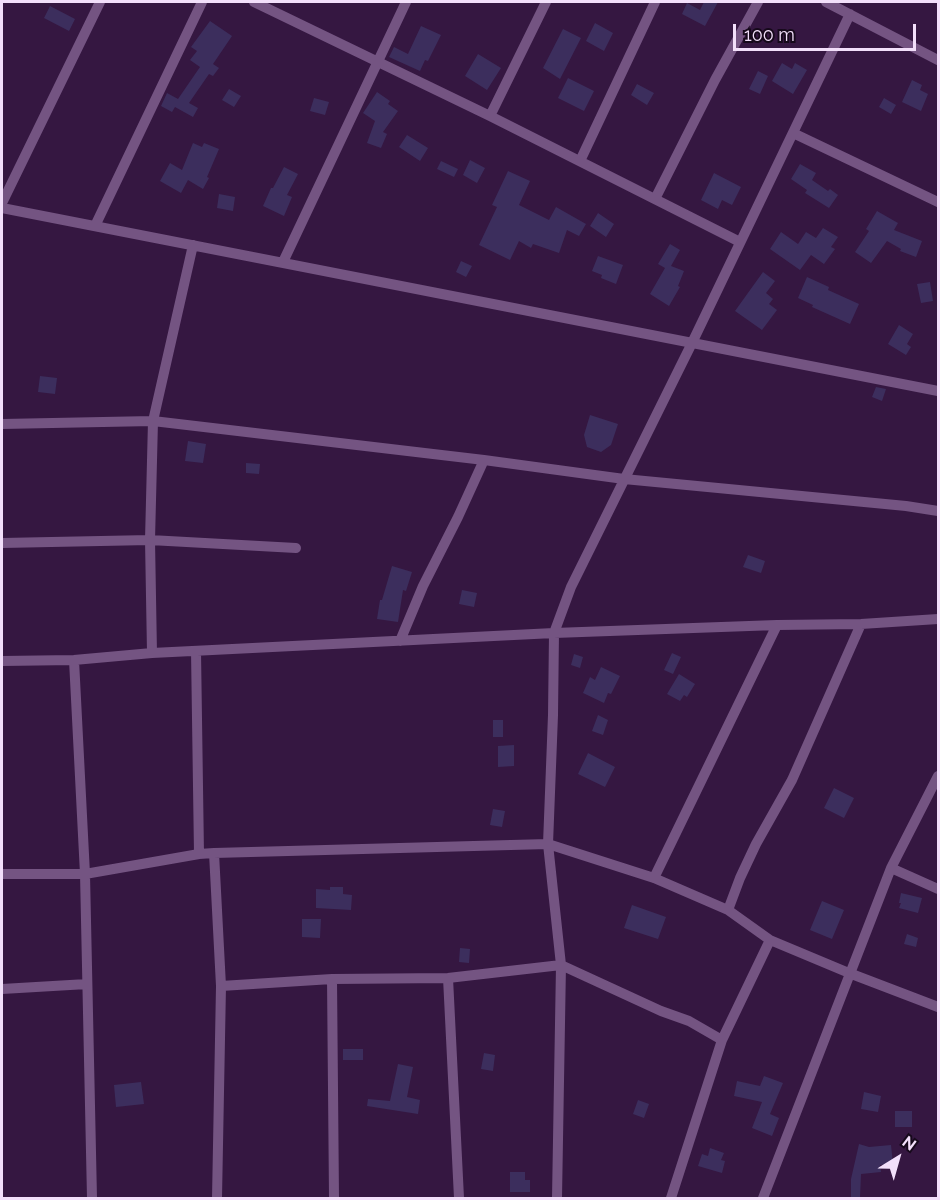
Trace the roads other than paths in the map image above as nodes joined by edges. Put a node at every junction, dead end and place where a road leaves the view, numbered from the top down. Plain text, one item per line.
1 (100, 2) edge
2 (202, 2) edge
3 (254, 2) edge
4 (406, 2) edge
5 (546, 2) edge
6 (655, 2) edge
7 (758, 2) edge
8 (826, 2) edge
9 (850, 14) junction
10 (939, 60) edge
11 (377, 62) junction
12 (490, 116) junction
13 (794, 133) junction
14 (580, 161) junction
15 (655, 199) junction
16 (939, 202) edge
17 (2, 203) edge
18 (2, 208) edge
19 (95, 226) junction
20 (740, 242) junction
21 (193, 245) junction
22 (283, 262) junction
23 (692, 343) junction
24 (939, 391) edge
25 (153, 421) junction
26 (2, 424) edge
27 (484, 460) junction
28 (624, 479) junction
29 (939, 511) edge
30 (150, 540) junction
31 (2, 543) edge
32 (296, 548) dead end
33 (939, 619) edge
34 (861, 624) junction
35 (777, 625) junction
36 (554, 633) junction
37 (400, 641) junction
38 (196, 651) junction
39 (152, 653) junction
40 (74, 660) junction
41 (2, 661) edge
42 (939, 776) edge
43 (548, 844) junction
44 (199, 854) junction
45 (214, 854) junction
46 (891, 868) junction
47 (2, 874) edge
48 (85, 874) junction
49 (654, 878) junction
50 (939, 889) edge
51 (728, 910) junction
52 (770, 940) junction
53 (561, 965) junction
54 (849, 973) junction
55 (448, 978) junction
56 (332, 979) junction
57 (87, 984) junction
58 (221, 987) junction
59 (2, 989) edge
60 (939, 1007) edge
61 (722, 1040) junction
62 (92, 1198) edge
63 (217, 1198) edge
64 (334, 1198) edge
65 (459, 1198) edge
66 (557, 1198) edge
67 (671, 1198) edge
68 (763, 1198) edge

1 - 17 street
2 - 19 street
3 - 11 street
4 - 11 street
5 - 12 street
6 - 14 street
7 - 15 street
8 - 9 street
9 - 10 street
9 - 13 street
11 - 12 street
11 - 22 street
12 - 14 street
13 - 16 street
13 - 20 street
14 - 15 street
15 - 20 street
18 - 19 street
19 - 21 street
20 - 23 street
21 - 22 street
21 - 25 street
22 - 23 street
23 - 24 street
23 - 28 street
25 - 26 street
25 - 27 street
25 - 30 street
27 - 28 street
27 - 37 street
28 - 29 street
28 - 36 street
30 - 31 street
30 - 32 street
30 - 39 street
33 - 34 street
34 - 35 street
34 - 51 street
35 - 36 street
35 - 49 street
36 - 37 street
36 - 43 street
37 - 38 street
38 - 39 street
38 - 44 street
39 - 40 street
40 - 41 street
40 - 48 street
42 - 46 street
43 - 45 street
43 - 49 street
43 - 53 street
44 - 45 street
44 - 48 street
45 - 58 street
46 - 50 street
46 - 54 street
47 - 48 street
48 - 57 street
49 - 51 street
51 - 52 street
52 - 54 street
52 - 61 street
53 - 55 street
53 - 61 street
53 - 66 street
54 - 60 street
54 - 68 street
55 - 56 street
55 - 65 street
56 - 58 street
56 - 64 street
57 - 59 street
57 - 62 street
58 - 63 street
61 - 67 street

